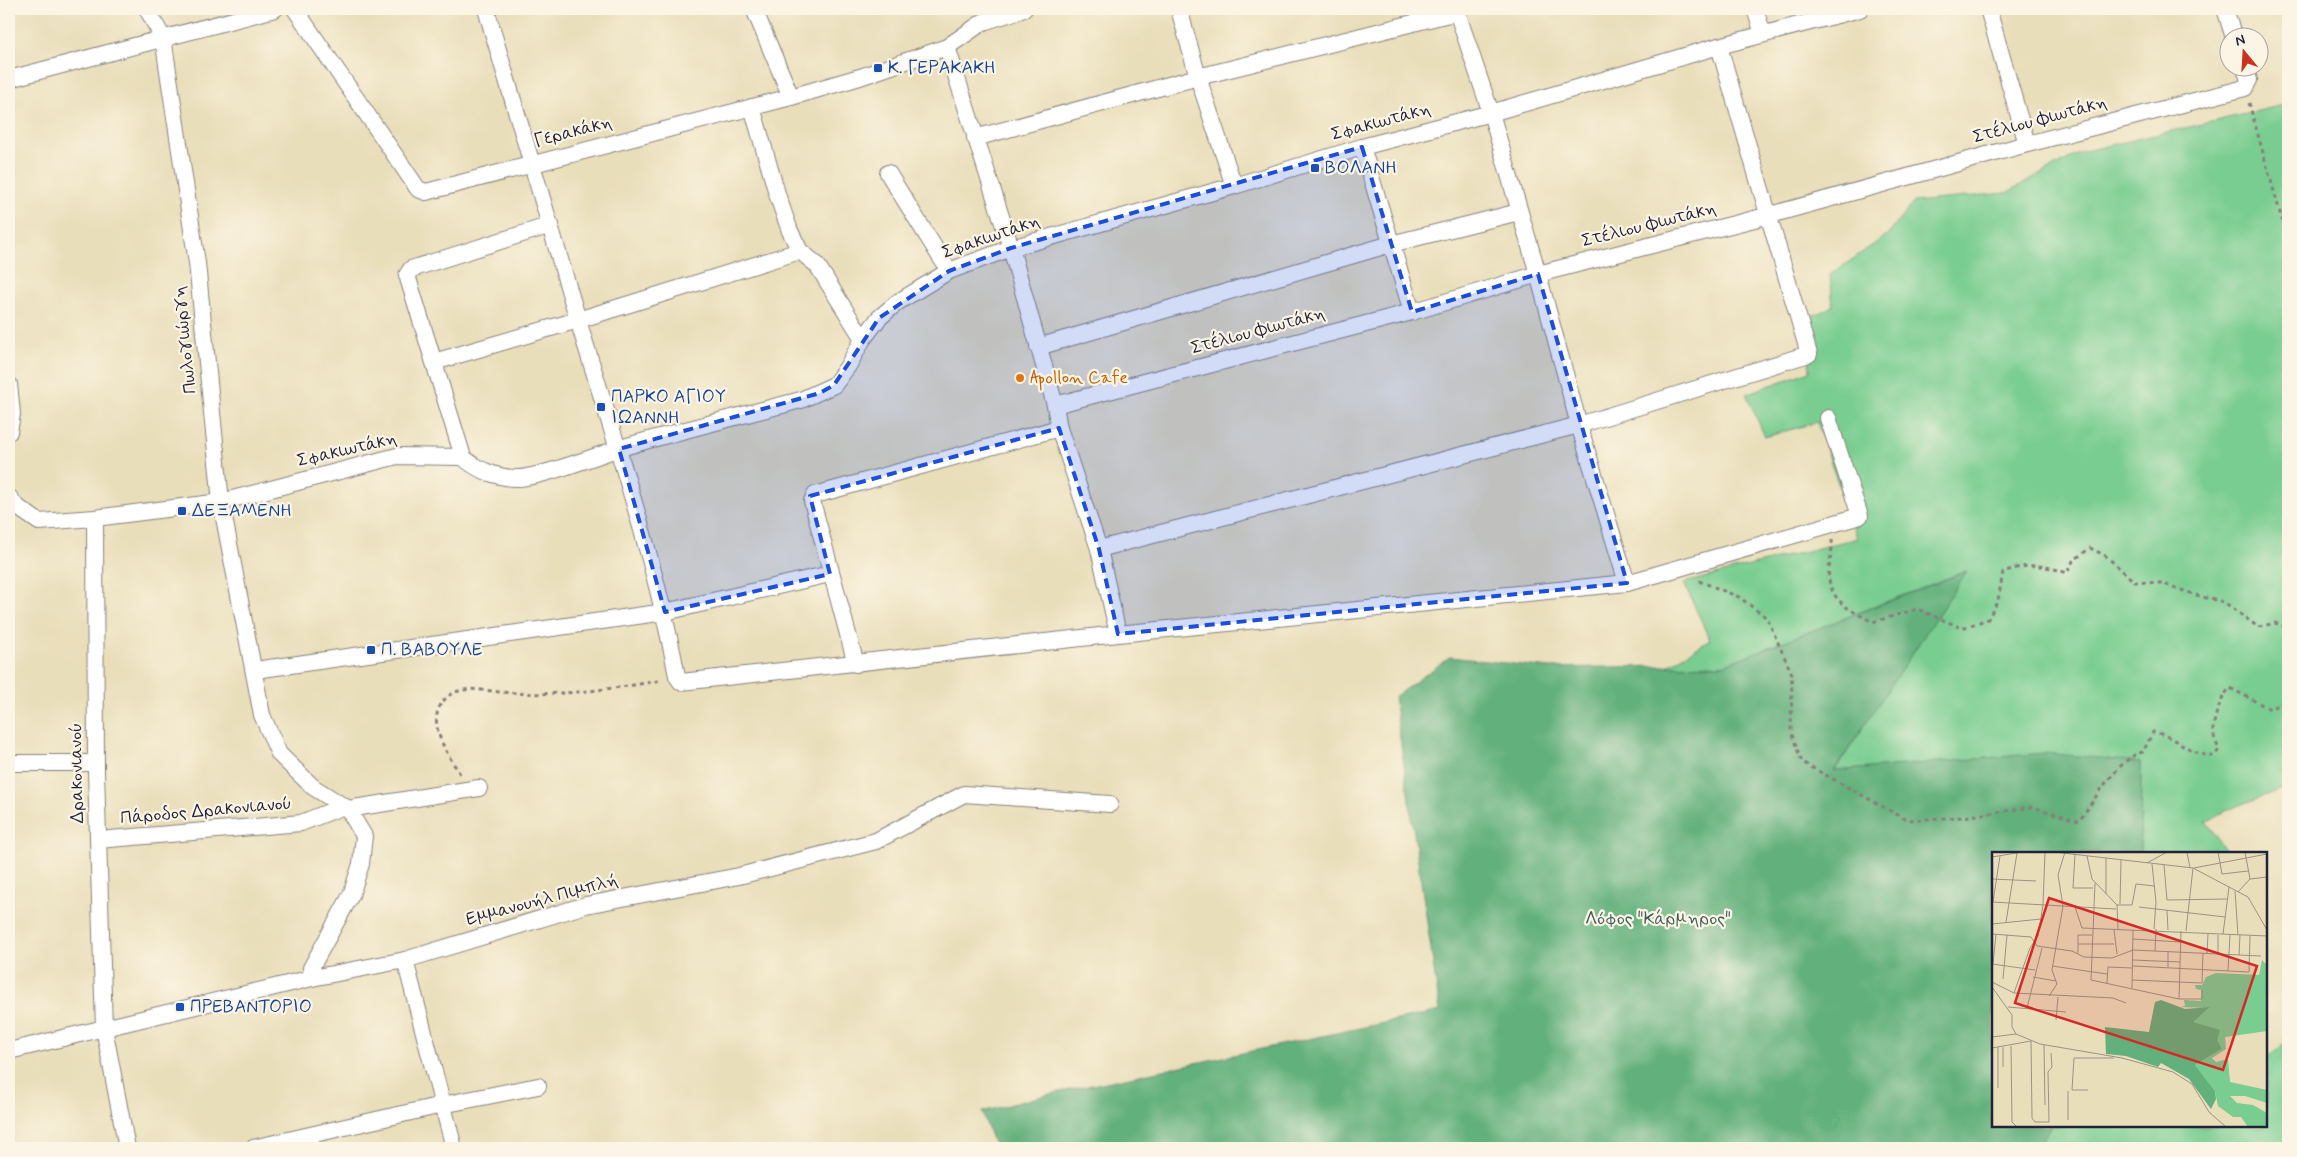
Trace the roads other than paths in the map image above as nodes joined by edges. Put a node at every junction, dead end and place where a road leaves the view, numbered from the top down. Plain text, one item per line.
1 (147, 9) edge
2 (275, 9) edge
3 (295, 9) edge
4 (486, 9) edge
5 (754, 9) edge
6 (1024, 9) edge
7 (1180, 9) edge
8 (1755, 9) edge
9 (1860, 9) edge
10 (1988, 9) edge
11 (2225, 9) edge
12 (1457, 10) edge
13 (2231, 28) edge
14 (1763, 34) junction
15 (163, 38) junction
16 (1719, 46) junction
17 (947, 47) junction
18 (1198, 77) junction
19 (9, 79) edge
20 (2246, 79) edge
21 (791, 97) junction
22 (752, 107) junction
23 (1491, 113) junction
24 (975, 138) junction
25 (2027, 144) junction
26 (1362, 147) junction
27 (533, 163) junction
28 (888, 173) dead end
29 (1234, 186) junction
30 (1519, 212) junction
31 (1770, 215) junction
32 (551, 225) junction
33 (1391, 244) junction
34 (1011, 248) junction
35 (800, 251) junction
36 (949, 271) junction
37 (1538, 274) junction
38 (1412, 312) junction
39 (578, 320) junction
40 (863, 339) junction
41 (1038, 347) junction
42 (434, 362) junction
43 (9, 384) edge
44 (1055, 404) junction
45 (1828, 418) dead end
46 (1579, 425) junction
47 (1059, 428) junction
48 (9, 432) edge
49 (619, 449) junction
50 (463, 456) junction
51 (9, 497) edge
52 (221, 502) junction
53 (95, 518) junction
54 (1099, 548) junction
55 (830, 574) junction
56 (1628, 583) junction
57 (665, 612) junction
58 (1118, 634) junction
59 (856, 664) junction
60 (255, 670) junction
61 (9, 763) edge
62 (96, 763) junction
63 (474, 789) road end
64 (1110, 804) dead end
65 (346, 807) junction
66 (98, 840) junction
67 (405, 960) junction
68 (312, 978) junction
69 (104, 1028) junction
70 (9, 1052) edge
71 (538, 1086) dead end
72 (442, 1105) junction
73 (127, 1148) edge
74 (253, 1148) edge
75 (454, 1148) edge

1 - 15 street, Πωλογιώργη
2 - 15 street
3 - 27 street, Γερακάκη
4 - 27 street
5 - 21 street
6 - 17 street, Γερακάκη
7 - 18 street
8 - 14 street
9 - 14 street, Σφακιωτάκη
10 - 25 street
11 - 13 street
12 - 18 street
12 - 23 street
14 - 16 street, Σφακιωτάκη
15 - 19 street
15 - 52 street, Πωλογιώργη
16 - 23 street, Σφακιωτάκη
16 - 31 street
17 - 21 street, Γερακάκη
17 - 24 street
18 - 24 street
18 - 29 street
20 - 25 street, Στέλιου Φιωτάκη
21 - 22 street, Γερακάκη
22 - 27 street, Γερακάκη
22 - 35 street
23 - 26 street, Σφακιωτάκη
23 - 30 street
24 - 34 street
25 - 31 street, Στέλιου Φιωτάκη
26 - 29 street, Σφακιωτάκη
26 - 33 street
27 - 32 street
28 - 36 street
29 - 34 street, Σφακιωτάκη
30 - 33 street
30 - 37 street
31 - 37 street, Στέλιου Φιωτάκη
31 - 46 street
32 - 39 street
32 - 42 street
33 - 38 street
33 - 41 street
34 - 36 street, Σφακιωτάκη
34 - 41 street
35 - 39 street
35 - 40 street
36 - 40 street, Σφακιωτάκη
37 - 38 street, Στέλιου Φιωτάκη
37 - 46 street
38 - 44 street, Στέλιου Φιωτάκη
39 - 42 street
39 - 49 street
40 - 49 street, Σφακιωτάκη
41 - 44 street
42 - 50 street
43 - 48 street
44 - 47 street
45 - 56 street
46 - 54 street
46 - 56 street
47 - 54 street
47 - 55 street
49 - 50 street, Σφακιωτάκη
49 - 57 street
50 - 52 street, Σφακιωτάκη
51 - 53 street, Σφακιωτάκη
52 - 53 street, Σφακιωτάκη
52 - 60 street, Πωλογιώργη
53 - 62 street, Δρακονιανού
54 - 58 street
55 - 57 street
55 - 59 street
56 - 58 street
57 - 59 street
57 - 60 street
58 - 59 street
60 - 65 street, Πωλογιώργη
61 - 62 street
62 - 66 street, Δρακονιανού
63 - 65 street, Πάροδος Δρακονιανού
64 - 67 street, Εµµανουήλ Πιµπλή
65 - 66 street, Πάροδος Δρακονιανού
65 - 68 street
66 - 69 street, Δρακονιανού
67 - 68 street, Εµµανουήλ Πιµπλή
67 - 72 street
68 - 69 street, Εµµανουήλ Πιµπλή
69 - 70 street, Εµµανουήλ Πιµπλή
69 - 73 street, Δρακονιανού
71 - 72 street
72 - 74 street
72 - 75 street

